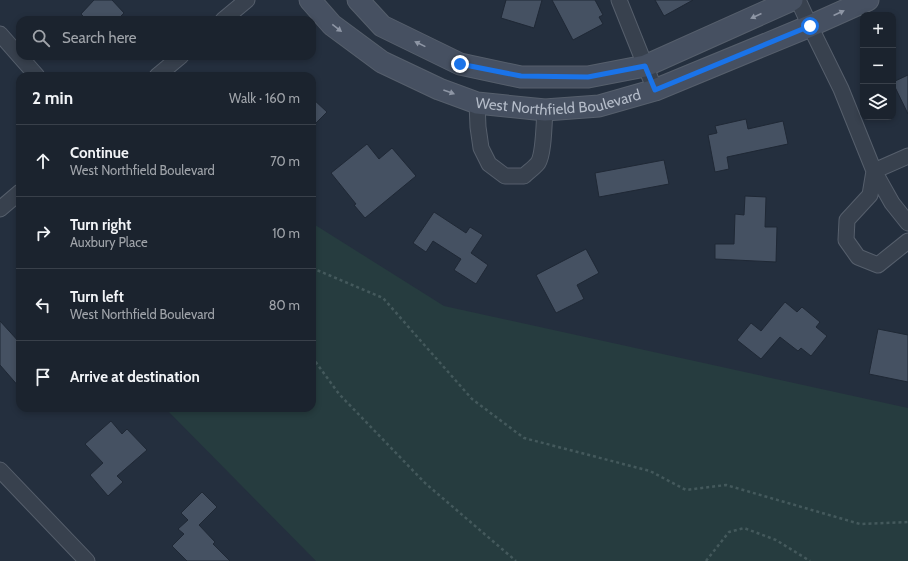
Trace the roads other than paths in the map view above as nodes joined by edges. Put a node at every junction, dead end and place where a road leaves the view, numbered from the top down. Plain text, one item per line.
1 (247, 0) edge
2 (310, 0) edge
3 (358, 0) edge
4 (619, 0) edge
5 (792, 0) edge
6 (798, 0) edge
7 (868, 0) edge
8 (228, 16) edge
9 (810, 26) junction
10 (0, 34) edge
11 (16, 52) edge
12 (23, 60) edge
13 (175, 60) edge
14 (645, 66) junction
15 (33, 72) edge
16 (162, 72) edge
17 (655, 90) junction
18 (477, 103) junction
19 (544, 110) junction
20 (908, 156) edge
21 (874, 171) junction
22 (16, 195) edge
23 (0, 209) edge
24 (908, 223) edge
25 (908, 241) edge
26 (0, 470) edge
27 (87, 561) edge

1 - 8 street
2 -> 18 main road, West Northfield Boulevard
14 -> 3 main road, West Northfield Boulevard
4 - 14 street
5 -> 14 main road, West Northfield Boulevard
6 - 9 street
9 -> 7 main road, West Northfield Boulevard
9 - 17 main road, West Northfield Boulevard
9 - 21 street
10 - 11 street
12 - 15 street
13 - 16 street
14 - 17 street
17 - 19 main road, West Northfield Boulevard
18 - 19 main road, West Northfield Boulevard
18 - 19 street
20 - 21 street
21 - 24 street
21 - 25 street
22 - 23 street
26 - 27 street

